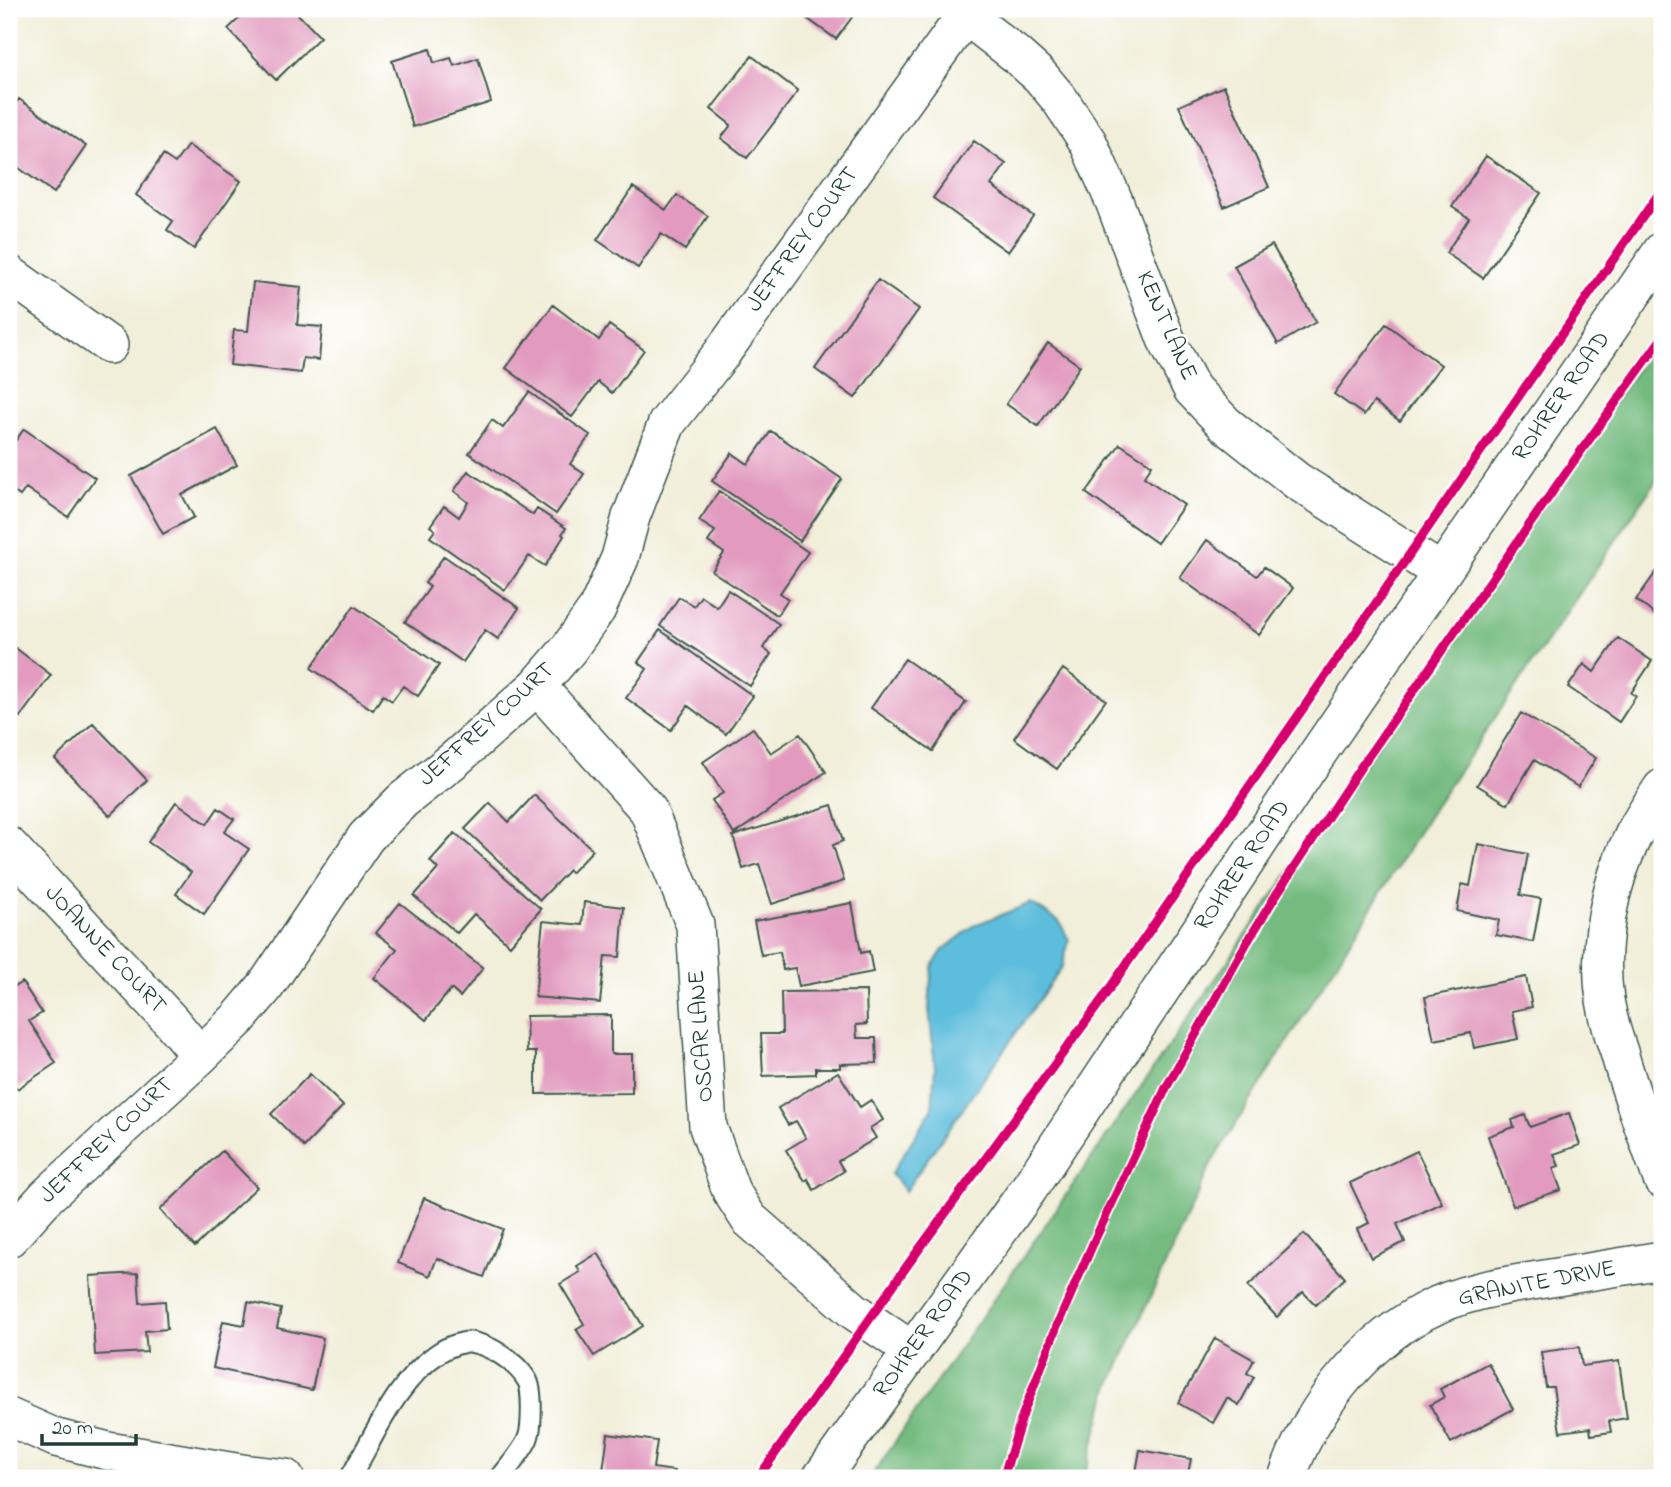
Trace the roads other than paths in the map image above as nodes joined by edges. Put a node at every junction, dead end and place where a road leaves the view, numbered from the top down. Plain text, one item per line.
1 (968, 12) edge
2 (1662, 251) edge
3 (9, 274) edge
4 (109, 345) dead end
5 (1441, 572) junction
6 (537, 686) junction
7 (1662, 788) edge
8 (9, 846) edge
9 (200, 1056) junction
10 (1662, 1179) edge
11 (9, 1238) edge
12 (1662, 1260) edge
13 (913, 1351) junction
14 (9, 1417) edge
15 (285, 1478) edge
16 (350, 1478) edge
17 (500, 1478) edge
18 (821, 1478) edge
19 (1287, 1478) edge

1 - 5 street, KENT LANE
1 - 6 street, JEFFREY COURT
2 - 5 street, ROHRER ROAD
3 - 4 street
5 - 13 street, ROHRER ROAD
6 - 9 street, JEFFREY COURT
6 - 13 street, OSCAR LANE
7 - 10 street
8 - 9 street, JOANNE COURT
9 - 11 street, JEFFREY COURT
12 - 19 street, GRANITE DRIVE
13 - 18 street, ROHRER ROAD
14 - 15 street
16 - 17 lane

